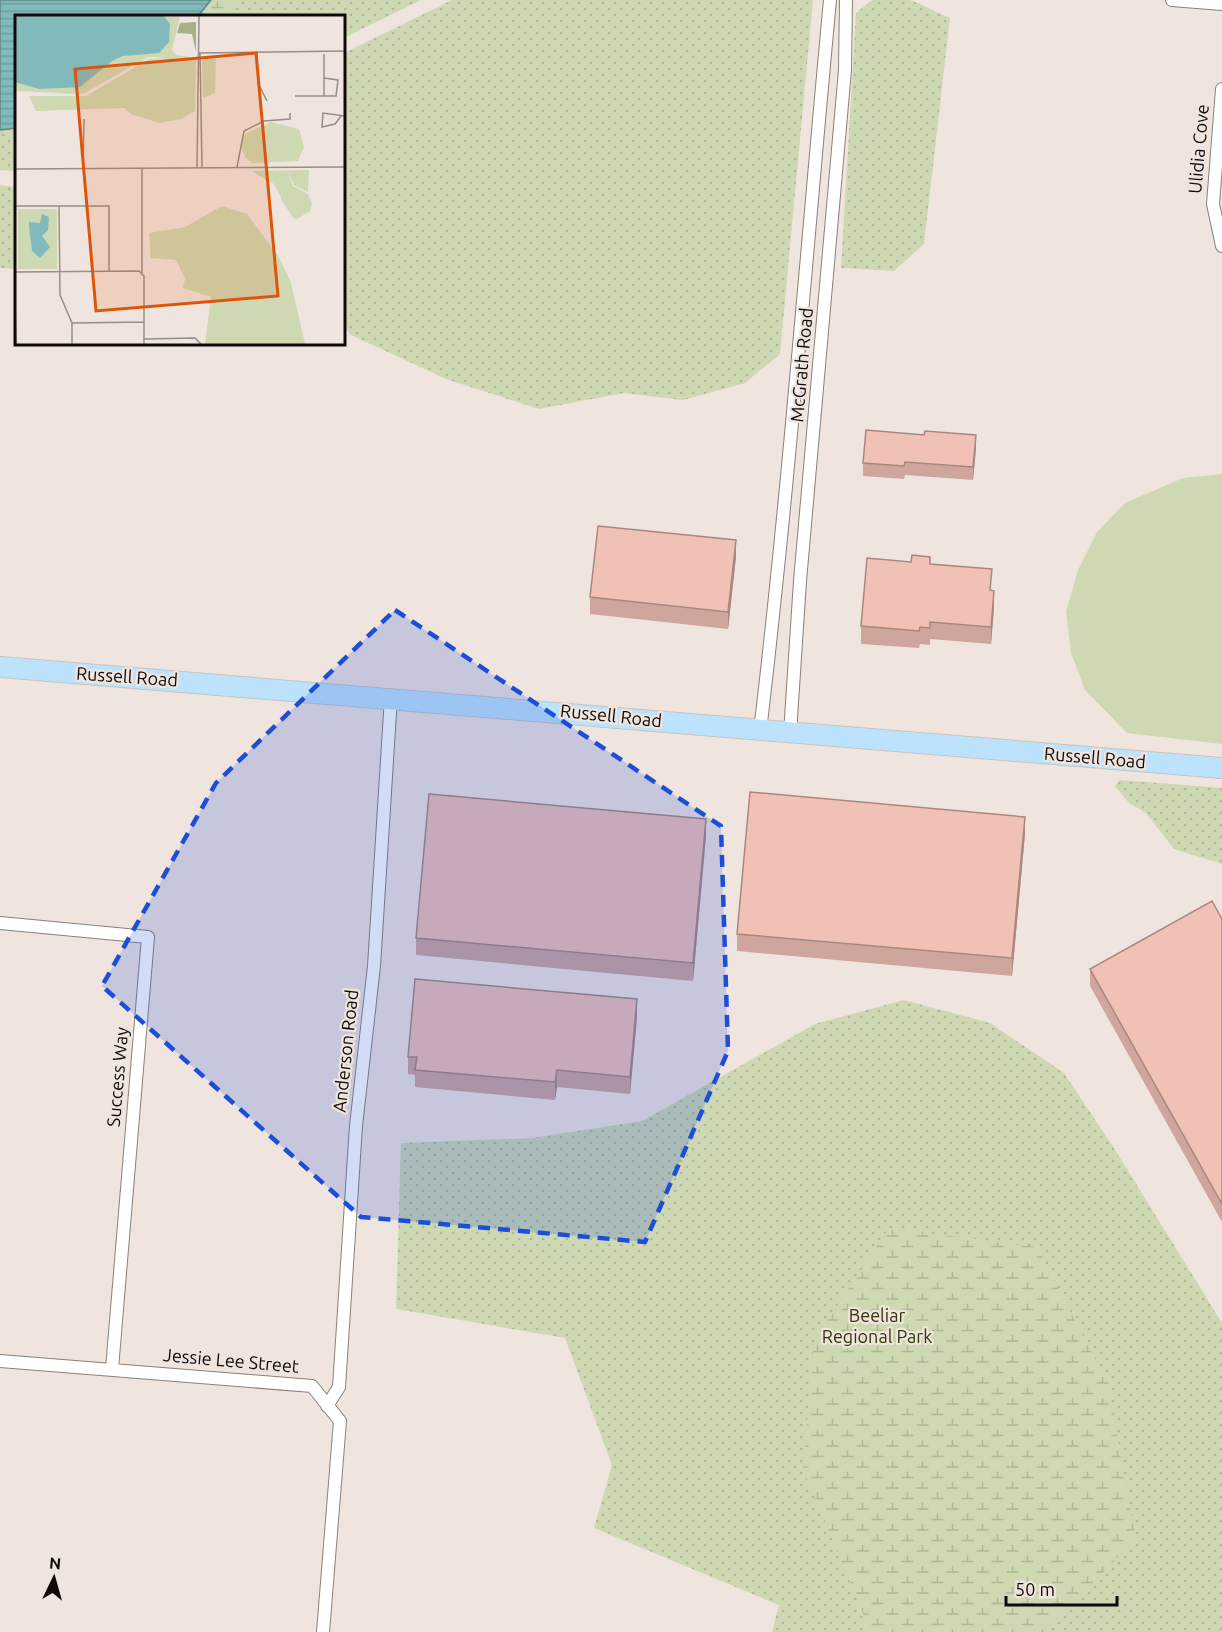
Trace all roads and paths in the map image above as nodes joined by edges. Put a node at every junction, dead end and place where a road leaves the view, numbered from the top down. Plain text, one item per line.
1 (830, 0) edge
2 (846, 0) edge
3 (1172, 0) edge
4 (1222, 4) edge
5 (1222, 89) edge
6 (1222, 246) edge
7 (0, 667) edge
8 (391, 697) junction
9 (760, 731) junction
10 (790, 733) junction
11 (1222, 768) edge
12 (0, 923) edge
13 (0, 1361) edge
14 (112, 1369) junction
15 (327, 1406) junction
16 (323, 1632) edge

1 - 9 street, McGrath Road
2 - 10 street, McGrath Road
3 - 4 street
5 - 6 street, Ulidia Cove
7 - 8 main road, Russell Road
8 - 9 main road, Russell Road
8 - 15 street, Anderson Road
9 - 10 main road, Russell Road
10 - 11 main road, Russell Road
12 - 14 street, Success Way
13 - 14 street, Jessie Lee Street
14 - 15 street, Jessie Lee Street
15 - 16 street, Jessie Lee Street

